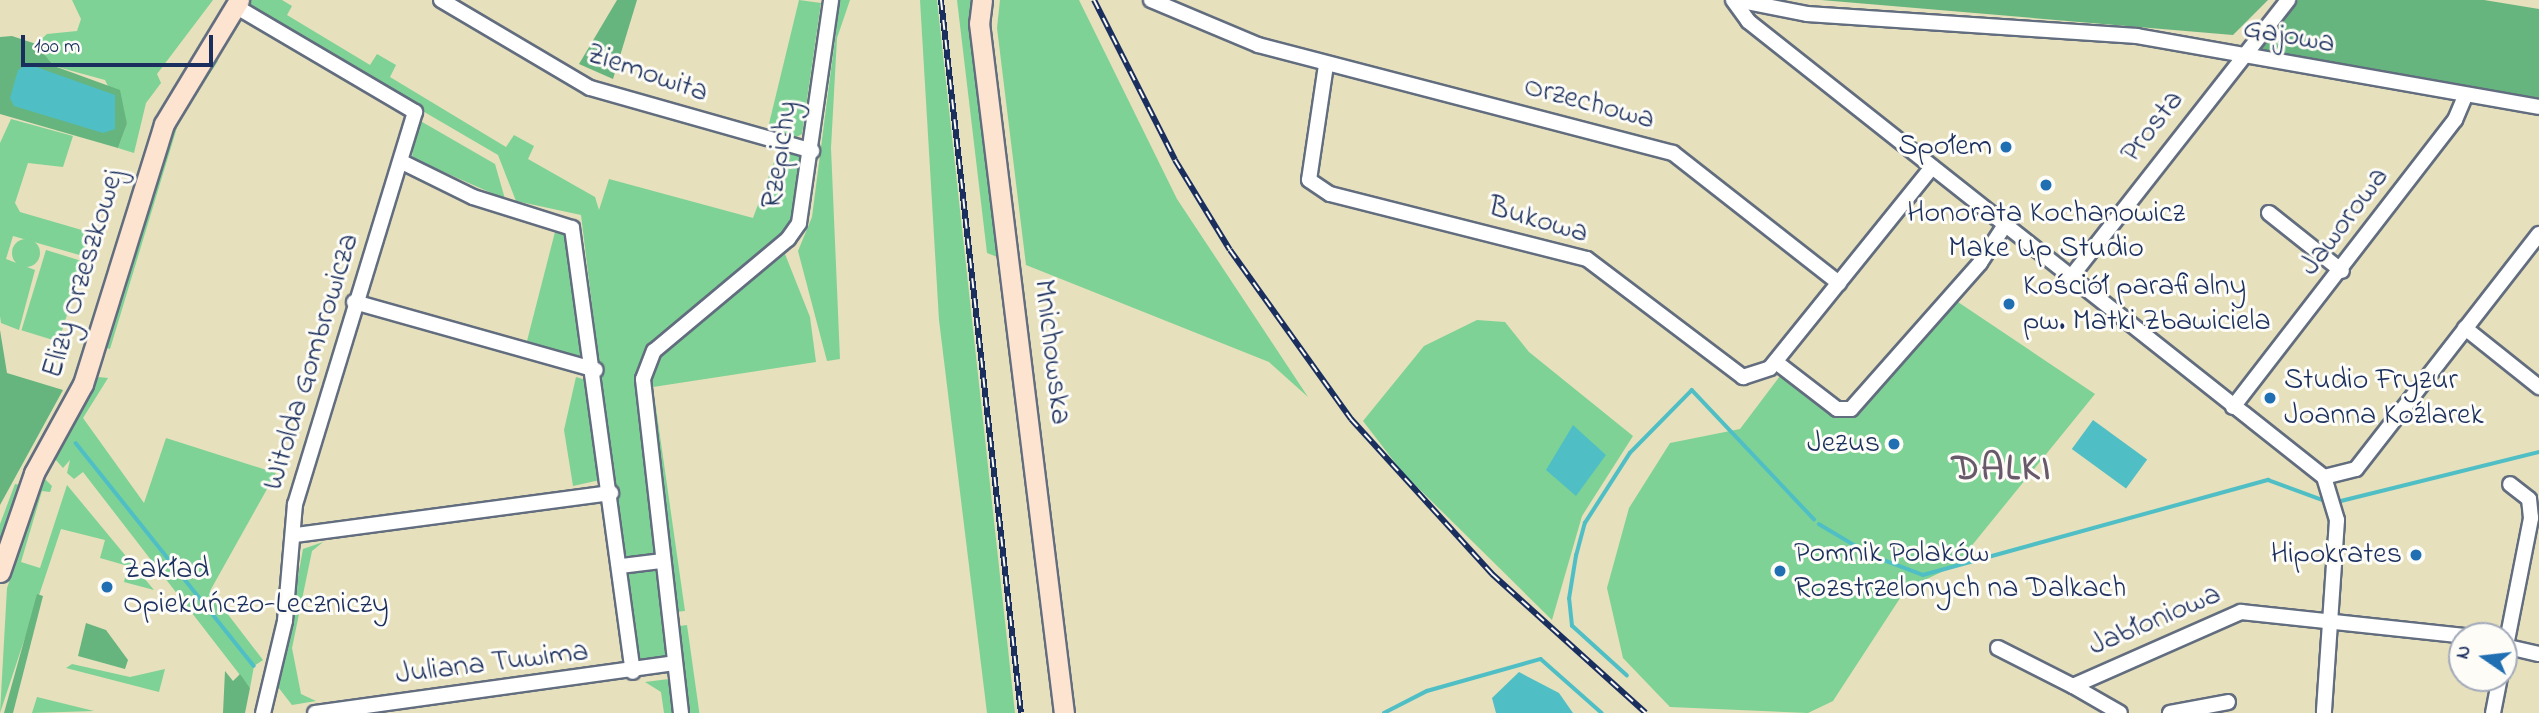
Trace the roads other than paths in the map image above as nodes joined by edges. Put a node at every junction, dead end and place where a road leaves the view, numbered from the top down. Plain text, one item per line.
1 (441, 0) edge
2 (831, 0) edge
3 (982, 0) edge
4 (1151, 0) edge
5 (1735, 0) edge
6 (237, 3) edge
7 (2284, 3) edge
8 (2242, 56) junction
9 (1326, 65) junction
10 (2465, 96) junction
11 (2539, 107) edge
12 (812, 151) junction
13 (402, 162) junction
14 (1931, 167) junction
15 (2269, 213) dead end
16 (2005, 225) junction
17 (2539, 234) edge
18 (2342, 271) junction
19 (2071, 277) junction
20 (1839, 283) junction
21 (354, 302) junction
22 (2465, 328) junction
23 (1776, 362) junction
24 (596, 370) junction
25 (2539, 387) edge
26 (2233, 407) junction
27 (2327, 483) junction
28 (2510, 484) dead end
29 (611, 493) junction
30 (296, 535) junction
31 (662, 561) junction
32 (621, 566) junction
33 (0, 572) edge
34 (2333, 618) junction
35 (2510, 622) edge
36 (2448, 633) edge
37 (1998, 648) dead end
38 (2518, 651) edge
39 (2539, 654) edge
40 (675, 663) junction
41 (633, 671) junction
42 (2073, 686) junction
43 (2497, 692) edge
44 (2228, 702) dead end
45 (263, 713) edge
46 (315, 713) edge
47 (681, 713) edge
48 (1064, 713) edge
49 (2120, 713) edge
50 (2170, 713) edge
51 (2324, 713) edge
52 (2493, 713) edge

1 - 12 street, Ziemowita
2 - 12 street, Rzepichy
3 - 48 street, Mnichowska
4 - 9 street, Orzechowa
5 - 8 street, Gajowa
5 - 14 street
6 - 13 street, Witolda Gombrowicza
6 - 33 street, Elizy Orzeszkowej
7 - 8 street, Prosta
8 - 10 street, Gajowa
8 - 19 street, Prosta
9 - 20 street, Orzechowa
9 - 23 street, Bukowa
10 - 11 street, Gajowa
10 - 18 street, Jaworowa
12 - 31 street, Rzepichy
13 - 21 street, Witolda Gombrowicza
13 - 24 street
14 - 16 street
14 - 20 street
15 - 18 street
16 - 19 street
16 - 23 street
17 - 22 street
18 - 26 street, Jaworowa
19 - 26 street
20 - 23 street, Bukowa
21 - 24 street
21 - 30 street, Witolda Gombrowicza
22 - 25 street
22 - 27 street
24 - 29 street
26 - 27 street
27 - 34 street
28 - 35 street
29 - 30 street
29 - 32 street
30 - 45 street, Witolda Gombrowicza
31 - 32 street
31 - 40 street
32 - 41 street
34 - 36 street, Jabłoniowa
34 - 42 street, Jabłoniowa
34 - 51 street
37 - 42 street, Jabłoniowa
38 - 39 street
40 - 41 street, Juliana Tuwima
40 - 47 street
41 - 46 street, Juliana Tuwima
42 - 49 street
43 - 52 street
44 - 50 street

